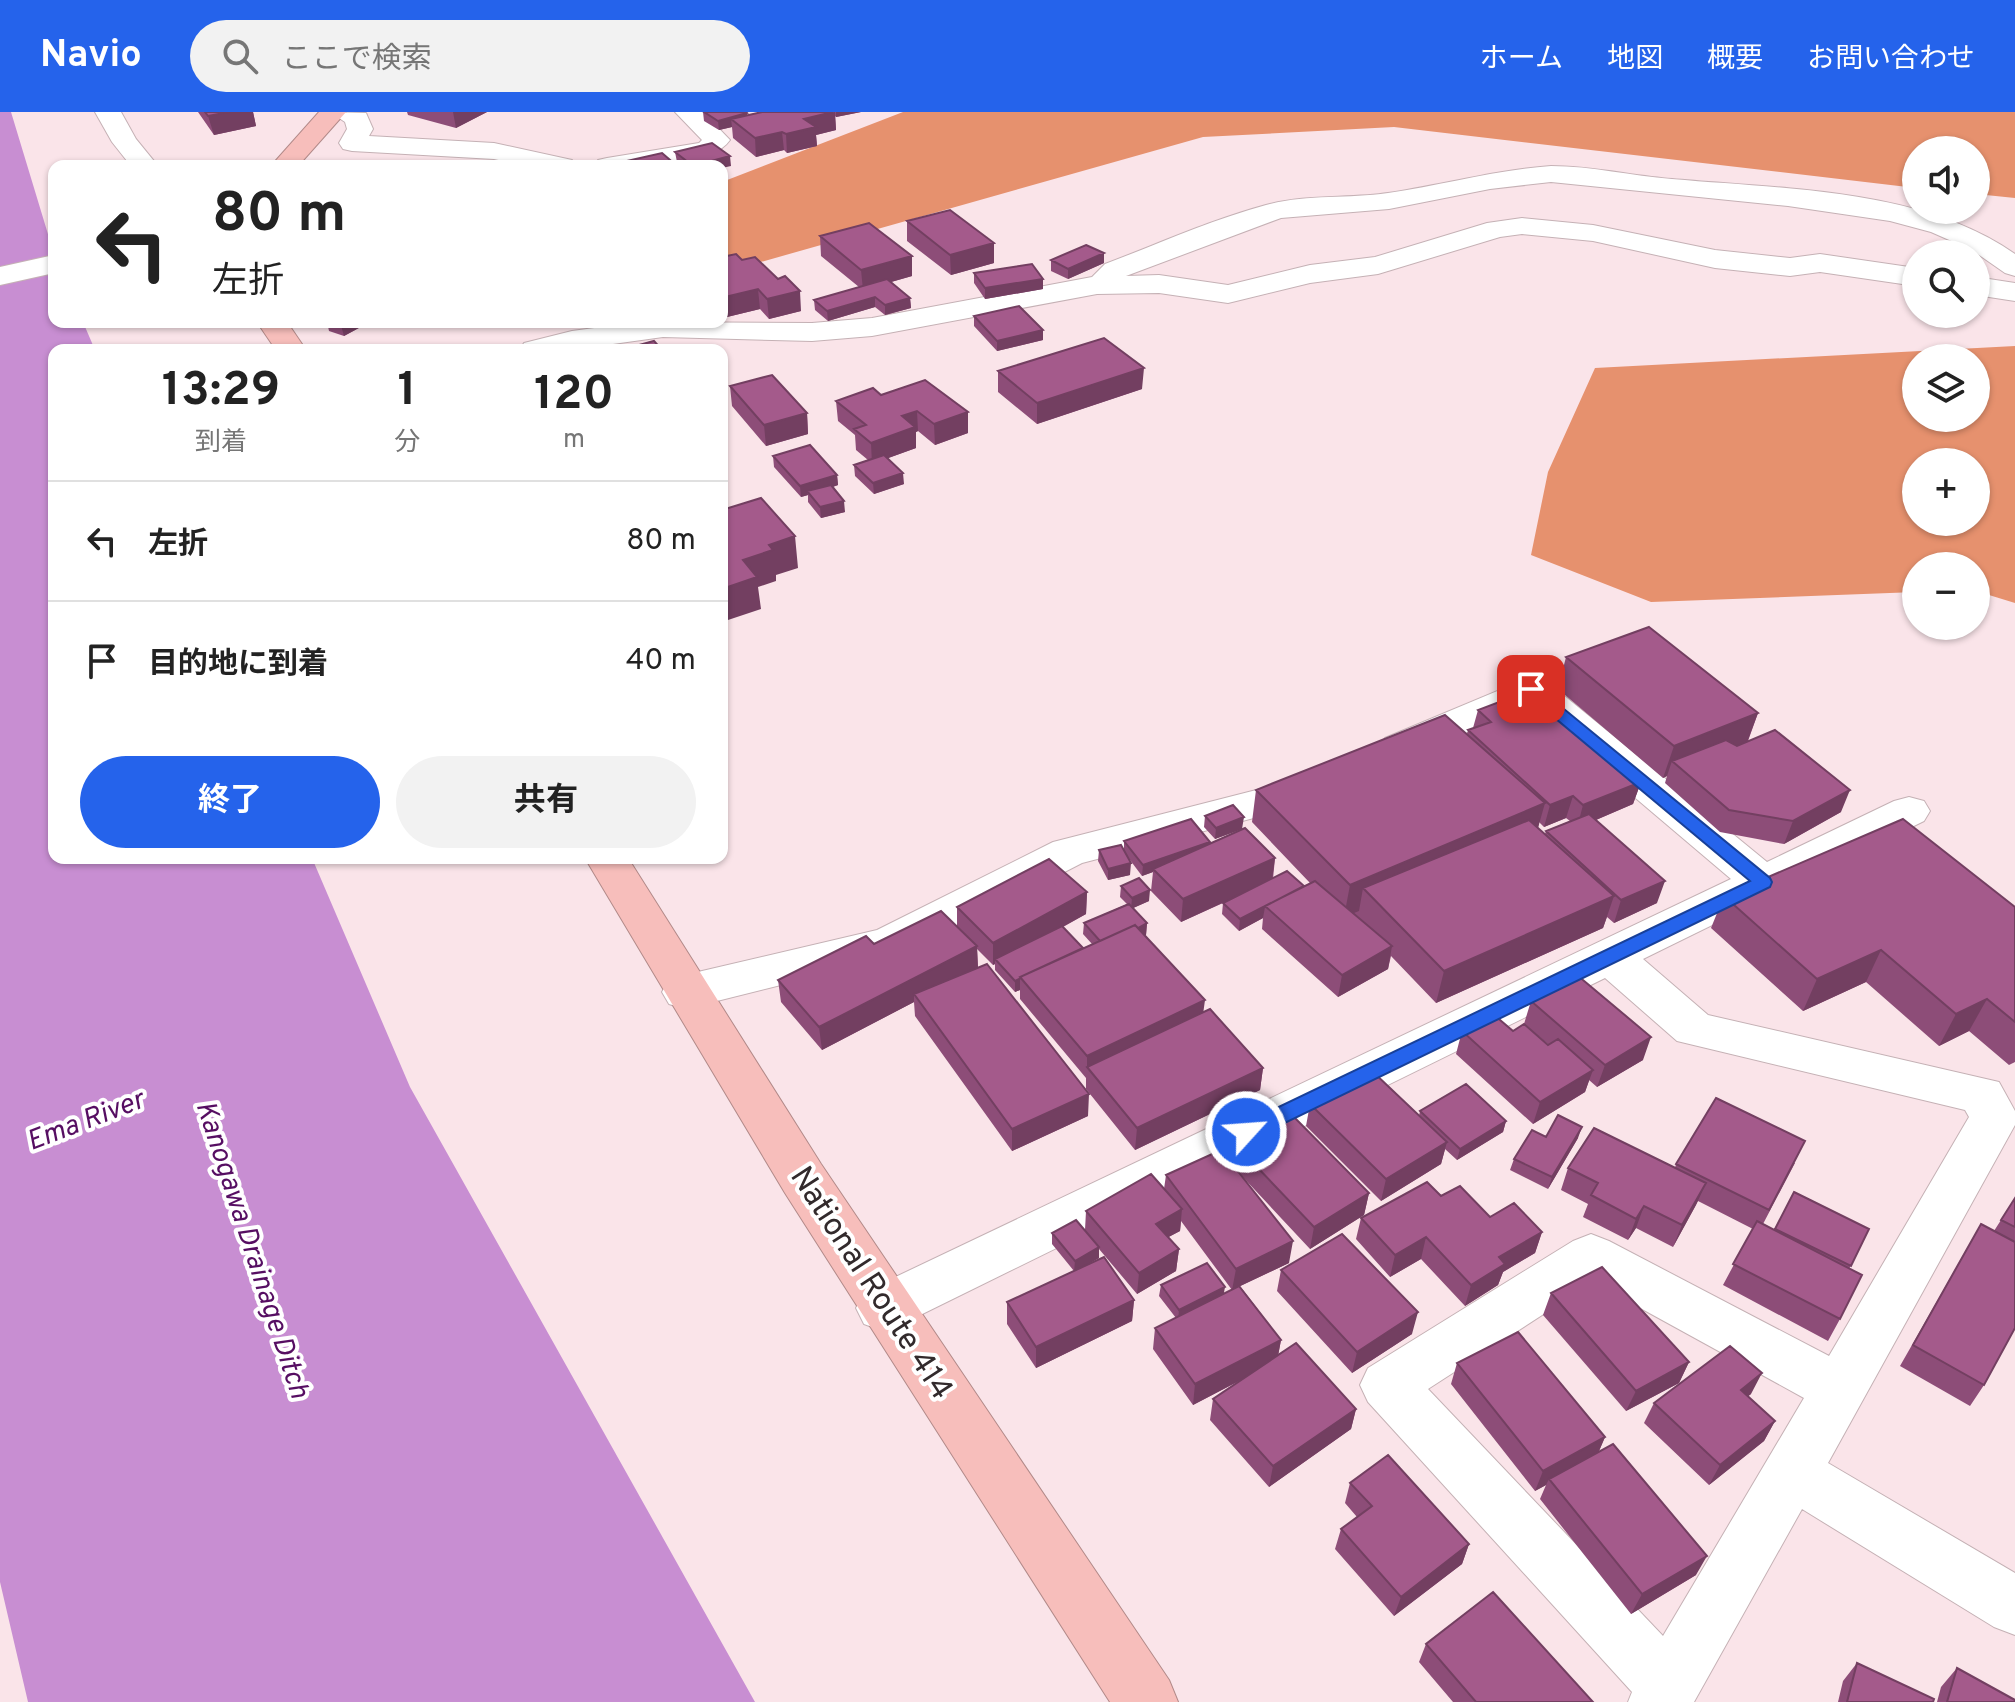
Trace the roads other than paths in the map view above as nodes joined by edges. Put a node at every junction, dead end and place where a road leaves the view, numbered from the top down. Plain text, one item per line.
1 (108, 112) edge
2 (333, 112) edge
3 (343, 112) edge
4 (688, 112) edge
5 (140, 160) edge
6 (289, 160) edge
7 (535, 160) edge
8 (642, 160) edge
9 (48, 265) edge
10 (2015, 267) edge
11 (1902, 275) edge
12 (0, 276) edge
13 (1097, 285) junction
14 (1990, 288) edge
15 (2015, 292) edge
16 (663, 328) edge
17 (663, 328) edge
18 (557, 344) edge
19 (1909, 811) dead end
20 (610, 864) edge
21 (1763, 882) junction
22 (1610, 957) junction
23 (685, 992) junction
24 (883, 1308) junction
25 (1838, 1388) junction
26 (1793, 1473) junction
27 (2015, 1606) edge
28 (1664, 1694) edge
29 (1147, 1702) edge

1 - 5 street
2 - 6 highway
3 - 7 street
4 - 8 street
9 - 12 street
10 - 13 street
11 - 13 street
13 - 16 street
14 - 15 street
17 - 18 street
19 - 21 street
20 - 23 highway, National Route 414
21 - 22 street
21 - 23 street
22 - 24 street
22 - 25 street
23 - 24 highway, National Route 414
24 - 29 highway, National Route 414
25 - 26 street
25 - 28 street
26 - 27 street
26 - 28 street

